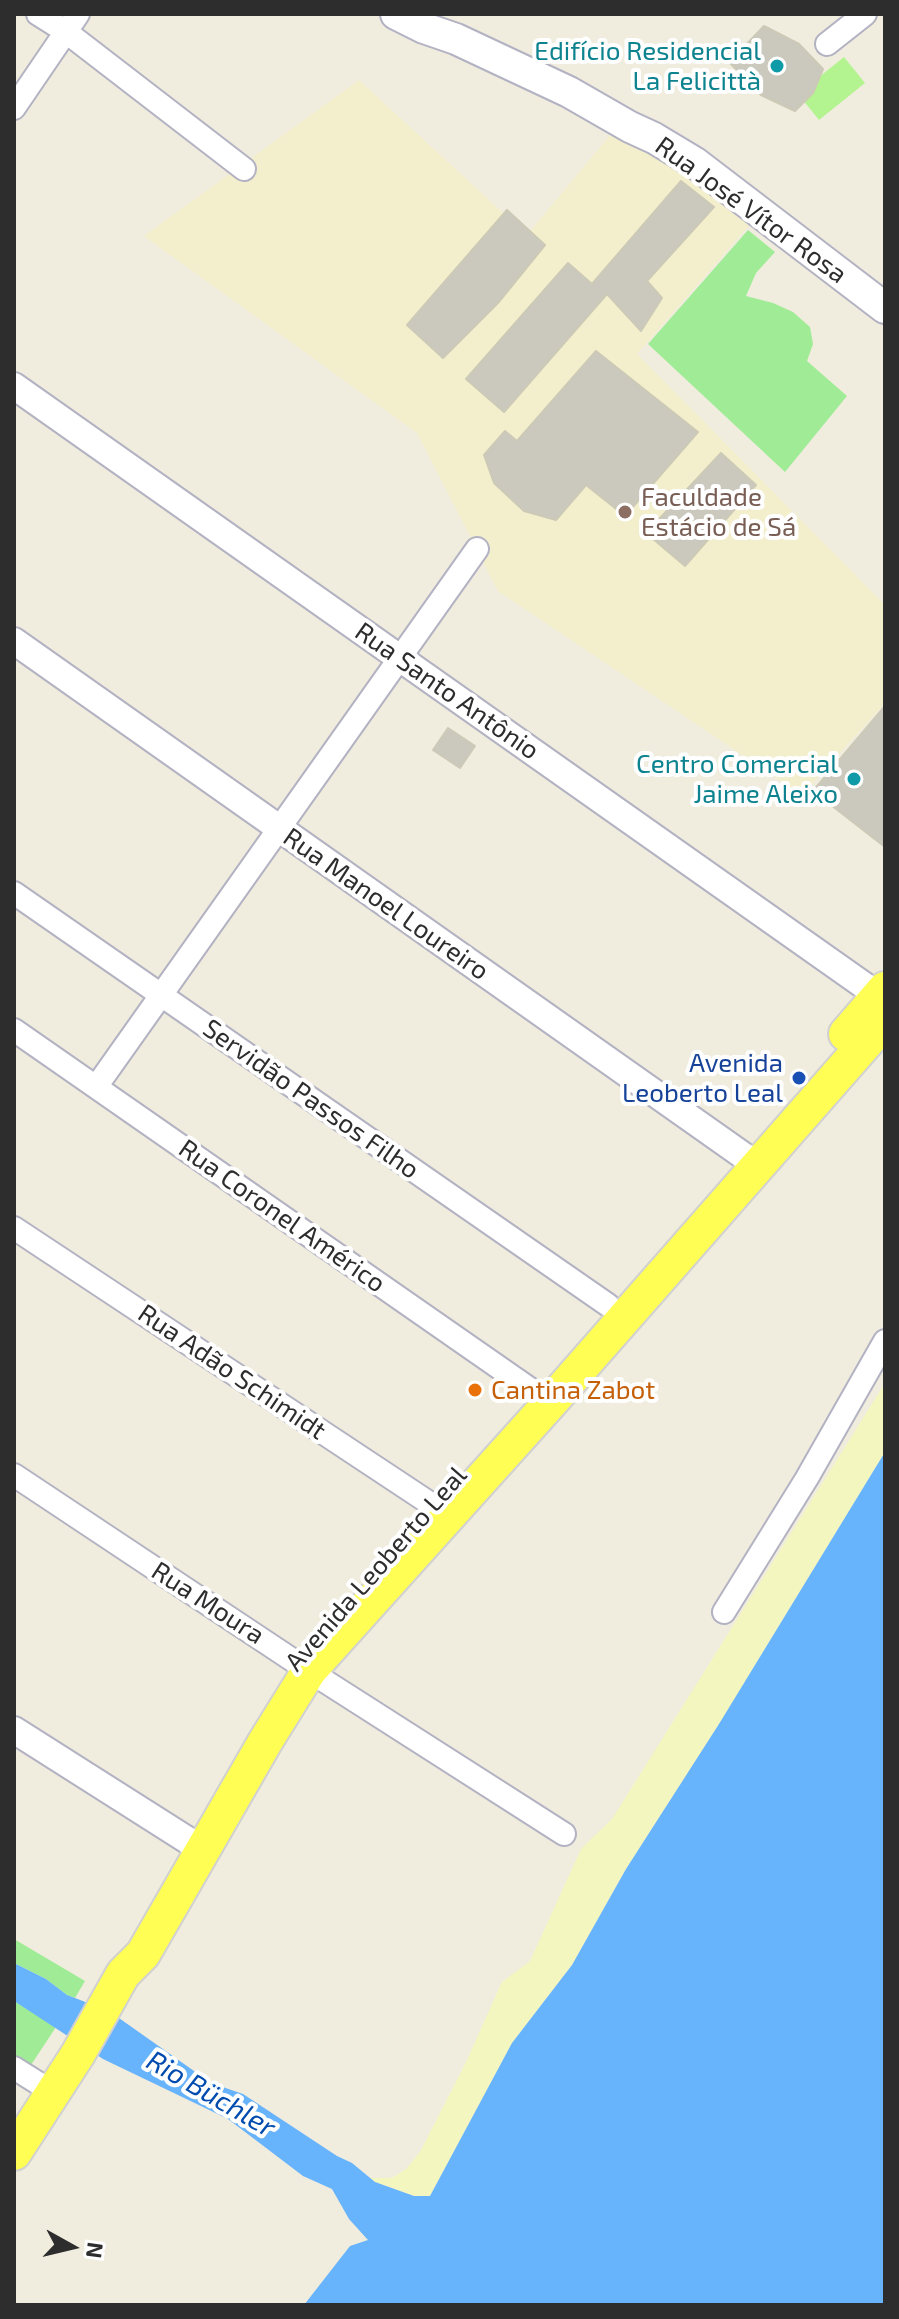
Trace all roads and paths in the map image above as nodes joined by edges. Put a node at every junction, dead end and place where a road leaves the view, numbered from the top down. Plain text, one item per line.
1 (38, 14) edge
2 (396, 14) edge
3 (865, 14) edge
4 (71, 22) edge
5 (827, 44) dead end
6 (14, 108) edge
7 (244, 169) dead end
8 (885, 308) edge
9 (14, 386) edge
10 (477, 549) dead end
11 (14, 641) edge
12 (400, 658) junction
13 (279, 828) junction
14 (14, 893) edge
15 (161, 995) junction
16 (883, 1002) edge
17 (14, 1030) edge
18 (96, 1087) junction
19 (749, 1160) junction
20 (14, 1228) edge
21 (608, 1305) junction
22 (885, 1341) edge
23 (542, 1397) junction
24 (14, 1475) edge
25 (440, 1510) junction
26 (724, 1612) dead end
27 (301, 1665) junction
28 (14, 1730) edge
29 (564, 1834) dead end
30 (194, 1845) junction
31 (14, 2068) edge
32 (54, 2093) junction
33 (14, 2153) edge

1 - 4 street
2 - 8 main road, Rua José Vítor Rosa
3 - 5 street
4 - 6 street
4 - 7 street
9 - 12 street, Rua Santo Antônio
10 - 12 street
11 - 13 street, Rua Manoel Loureiro
12 - 13 street
12 - 16 street, Rua Santo Antônio
13 - 15 street
13 - 19 street, Rua Manoel Loureiro
14 - 15 street, Servidão Passos Filho
15 - 18 street
15 - 21 street, Servidão Passos Filho
16 - 19 main road, Avenida Leoberto Leal
17 - 18 street, Rua Coronel Américo
18 - 23 street, Rua Coronel Américo
19 - 21 main road, Avenida Leoberto Leal
19 - 23 main road, Avenida Leoberto Leal
20 - 25 street, Rua Adão Schimidt
21 - 23 main road, Avenida Leoberto Leal
22 - 26 street
23 - 25 main road, Avenida Leoberto Leal
24 - 27 street, Rua Moura
25 - 27 main road, Avenida Leoberto Leal
27 - 29 street, Rua Moura
27 - 30 main road, Avenida Leoberto Leal
28 - 30 street
30 - 32 main road, Avenida Leoberto Leal
31 - 32 street
32 - 33 main road, Avenida Leoberto Leal

